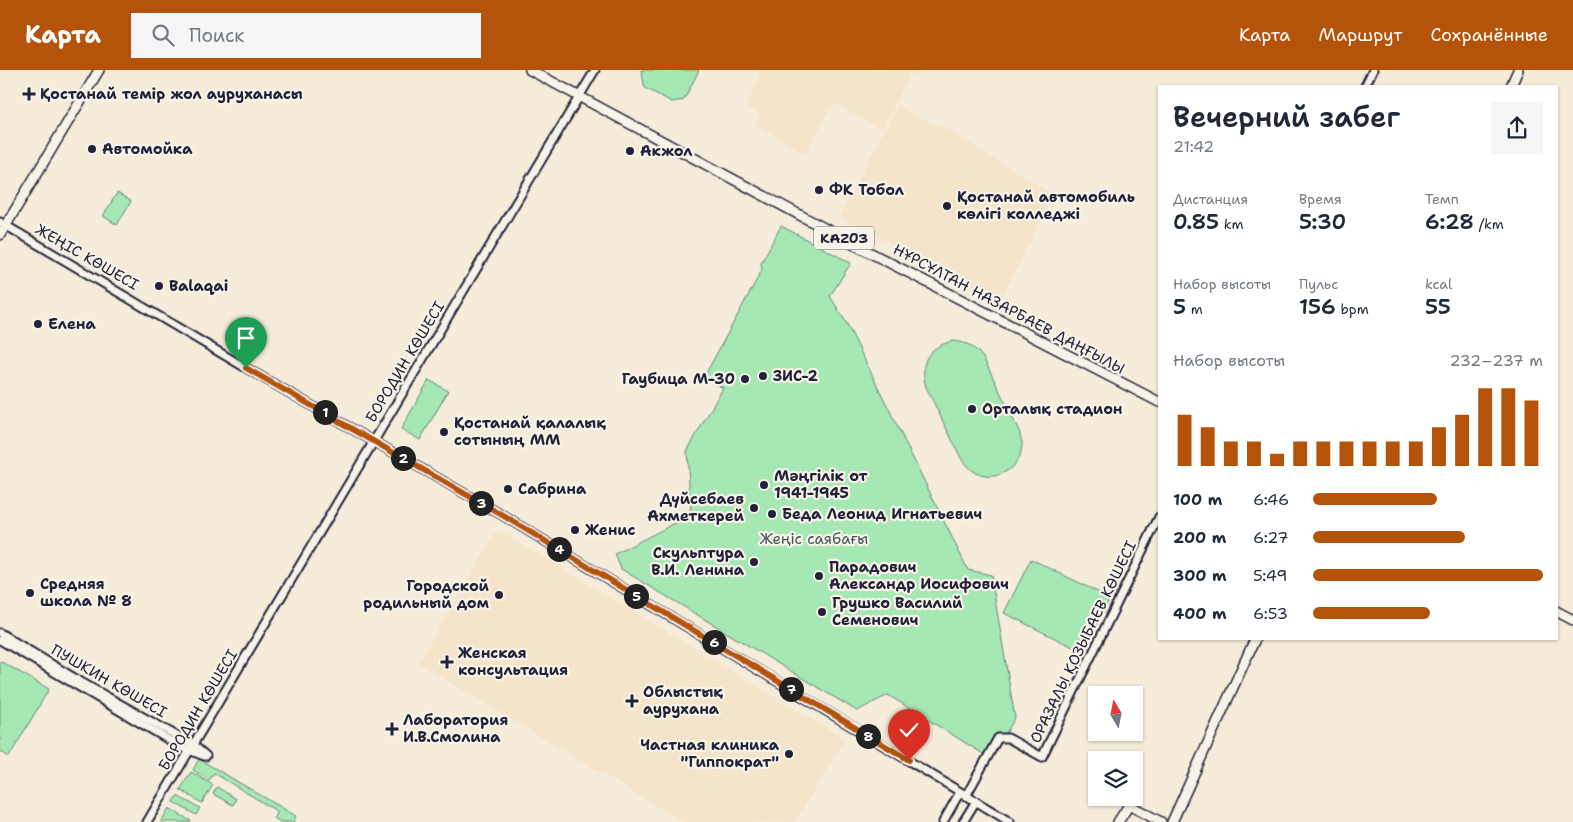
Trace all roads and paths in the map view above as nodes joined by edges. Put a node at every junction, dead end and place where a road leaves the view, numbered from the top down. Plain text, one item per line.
1 (99, 70) edge
2 (530, 70) edge
3 (595, 70) edge
4 (1373, 70) edge
5 (1518, 70) edge
6 (1366, 85) edge
7 (1511, 85) edge
8 (579, 96) junction
9 (3, 224) edge
10 (0, 235) edge
11 (1158, 401) edge
12 (374, 442) junction
13 (1158, 518) edge
14 (1558, 612) edge
15 (1573, 620) edge
16 (0, 633) edge
17 (0, 640) edge
18 (1255, 640) edge
19 (191, 748) junction
20 (963, 794) junction
21 (976, 801) junction
22 (147, 822) edge
23 (943, 822) edge
24 (963, 822) edge
25 (1010, 822) edge
26 (1118, 822) edge
27 (1161, 822) edge
28 (1172, 822) edge

1 - 9 main road
2 - 8 main road, НҰРСҰЛТАН НАЗАРБАЕВ ДАҢҒЫЛЫ / KАZ03
3 - 8 street, БОРОДИН КӨШЕСІ
4 - 6 street
5 - 7 main road
8 - 11 main road, НҰРСҰЛТАН НАЗАРБАЕВ ДАҢҒЫЛЫ / KАZ03
8 - 12 street, БОРОДИН КӨШЕСІ
9 - 10 main road
9 - 12 street, ЖЕҢІС КӨШЕСІ
12 - 19 street, БОРОДИН КӨШЕСІ
12 - 20 street, ЖЕҢІС КӨШЕСІ
13 - 20 street, ОРАЗАЛЫ ҚОЗЫБАЕВ КӨШЕСІ
14 - 15 main road
16 - 19 street, ПУШКИН КӨШЕСІ
17 - 19 street, ПУШКИН КӨШЕСІ
18 - 28 main road
19 - 22 street, БОРОДИН КӨШЕСІ
20 - 21 street, ЖЕҢІС КӨШЕСІ
20 - 23 street, ОРАЗАЛЫ ҚОЗЫБАЕВ КӨШЕСІ
21 - 24 street
21 - 25 street, ЖЕҢІС КӨШЕСІ
26 - 27 main road

